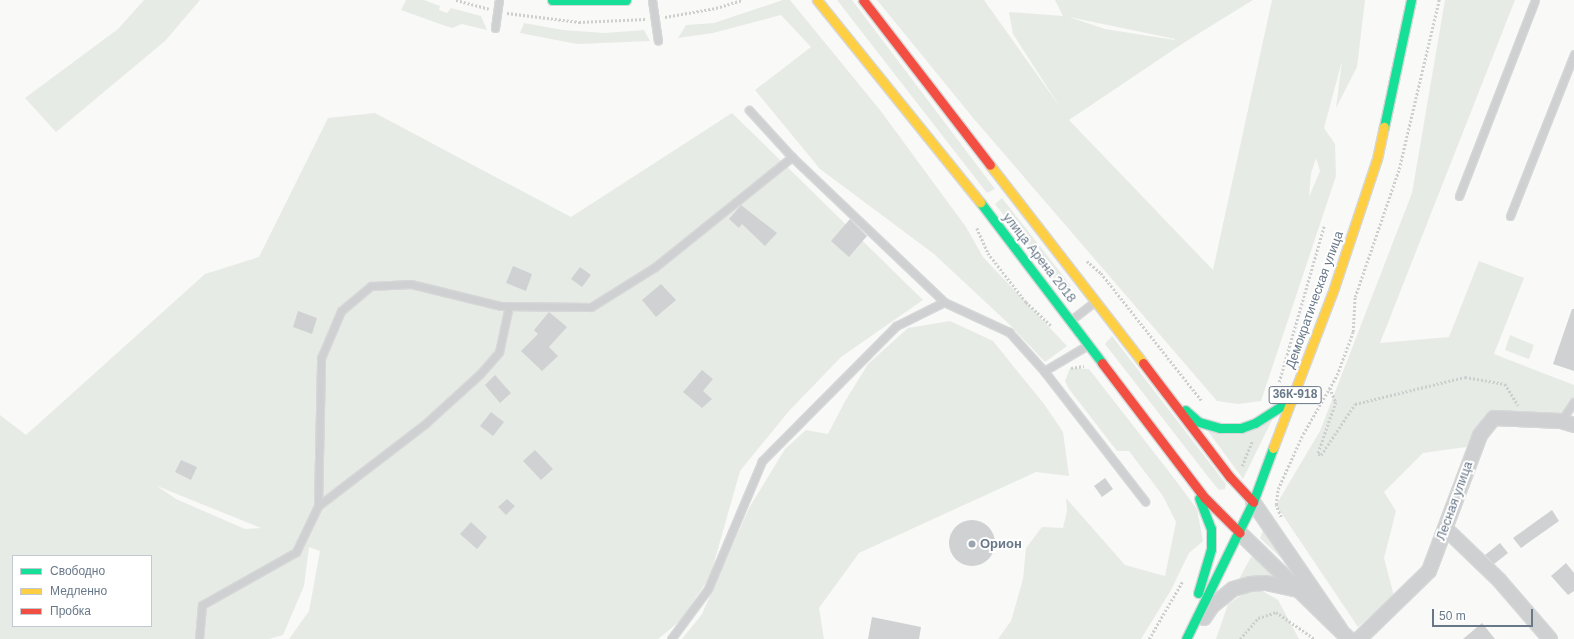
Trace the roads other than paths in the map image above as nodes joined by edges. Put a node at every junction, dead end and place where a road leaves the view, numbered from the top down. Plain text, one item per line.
1 (499, 0) edge
2 (552, 0) edge
3 (626, 0) edge
4 (652, 0) edge
5 (817, 0) edge
6 (863, 0) edge
7 (1411, 0) edge
8 (1535, 0) edge
9 (495, 28) dead end
10 (658, 41) dead end
11 (1574, 54) edge
12 (749, 110) dead end
13 (792, 157) junction
14 (1459, 196) dead end
15 (1510, 216) dead end
16 (944, 302) junction
17 (1095, 302) junction
18 (509, 306) junction
19 (1070, 320) junction
20 (1089, 344) junction
21 (1044, 371) junction
22 (1165, 392) junction
23 (1294, 398) junction
24 (1574, 402) edge
25 (1567, 423) edge
26 (1191, 480) junction
27 (1145, 501) dead end
28 (1253, 502) junction
29 (318, 506) junction
30 (1446, 529) junction
31 (1240, 533) junction
32 (1298, 590) junction
33 (1345, 634) edge
34 (199, 639) edge
35 (671, 639) edge
36 (1186, 639) edge
37 (1359, 639) edge
38 (1550, 639) edge

1 - 9 lane
2 - 3 main road
4 - 10 lane
5 - 19 main road, улица Арена 2018
6 - 17 main road, улица Арена 2018
7 - 23 main road, Демократическая улица / 36К-918
8 - 14 lane
11 - 15 lane
12 - 13 lane
13 - 16 lane
13 - 18 lane
16 - 21 lane
16 - 35 lane
17 - 19 lane
17 - 22 main road, улица Арена 2018
18 - 29 lane
18 - 29 lane
19 - 20 main road, улица Арена 2018
20 - 21 lane
20 - 26 main road, улица Арена 2018
21 - 27 lane
22 - 23 main road
22 - 28 main road, улица Арена 2018
23 - 28 main road, Демократическая улица / 36К-918
24 - 25 lane
25 - 30 street, Лесная улица
26 - 31 main road, улица Арена 2018
26 - 36 main road
28 - 31 main road, Демократическая улица / 36К-918
28 - 33 street
29 - 34 lane
30 - 37 street, Лесная улица
30 - 38 street
31 - 32 street
31 - 36 main road, Демократическая улица / 36К-918
32 - 33 street
32 - 36 street

